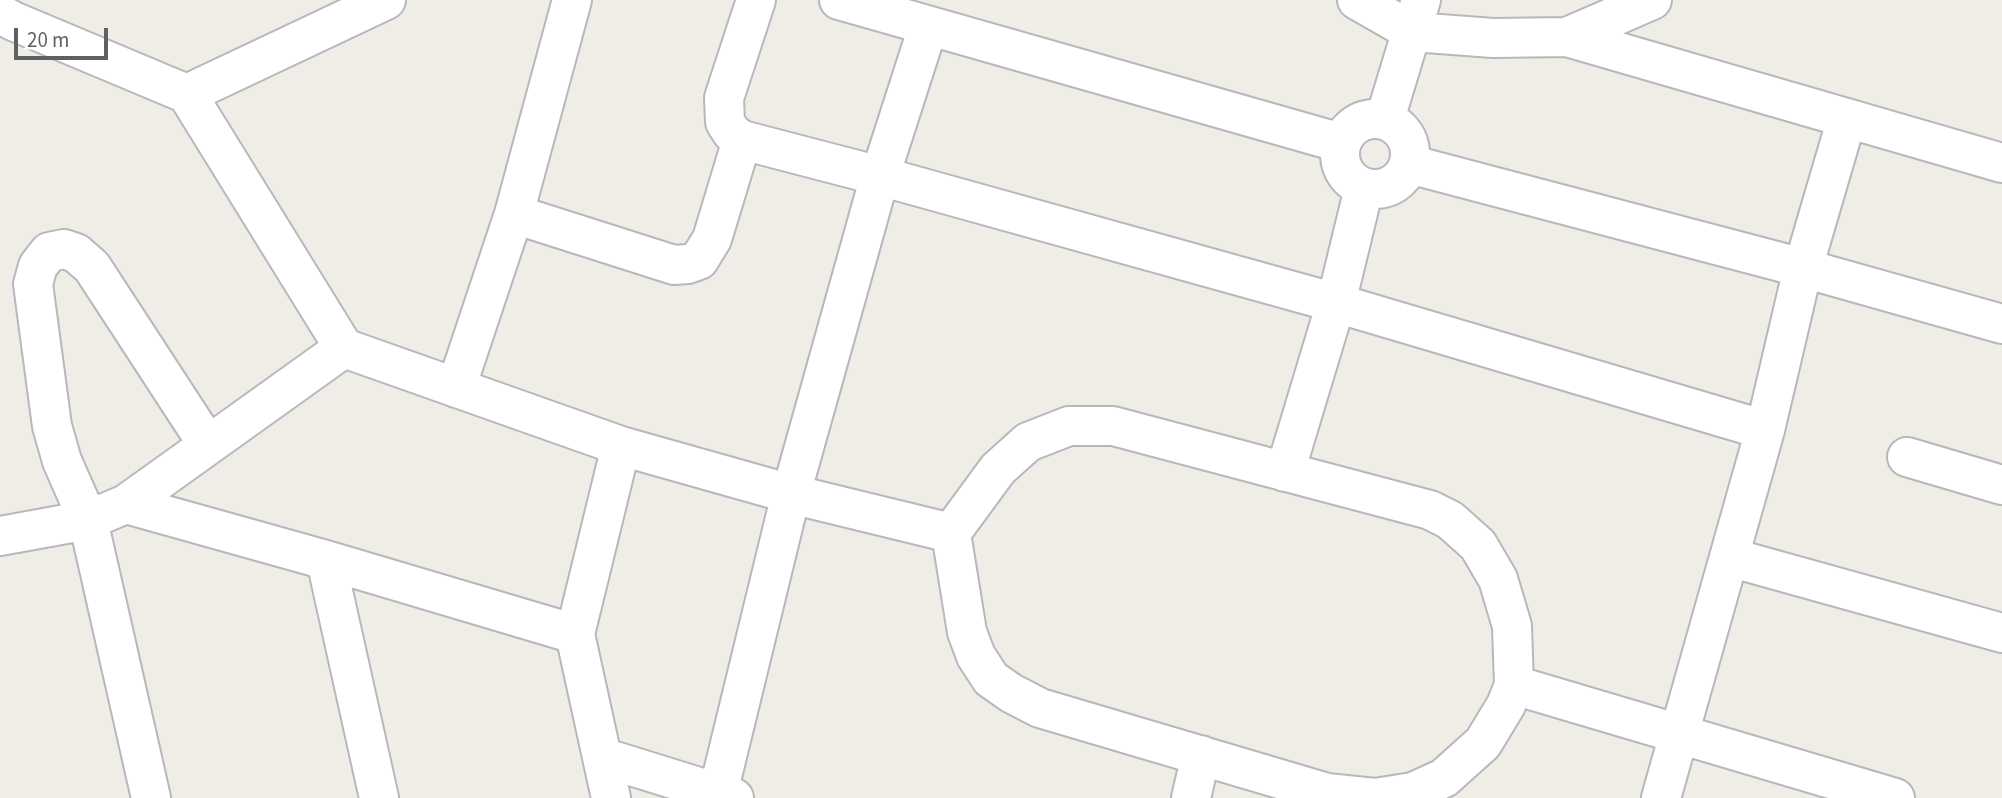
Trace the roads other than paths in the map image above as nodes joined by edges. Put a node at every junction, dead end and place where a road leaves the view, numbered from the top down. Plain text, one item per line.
1 (386, 0) edge
2 (572, 0) edge
3 (756, 0) edge
4 (839, 0) edge
5 (1357, 0) edge
6 (1652, 0) edge
7 (1417, 16) edge
8 (4, 19) edge
9 (928, 27) junction
10 (1567, 37) junction
11 (187, 94) junction
12 (1847, 118) junction
13 (1385, 120) junction
14 (742, 140) junction
15 (1341, 143) junction
16 (2002, 163) edge
17 (1409, 164) junction
18 (880, 176) junction
19 (1364, 188) junction
20 (513, 214) junction
21 (1803, 268) junction
22 (1336, 303) junction
23 (2002, 324) edge
24 (344, 348) junction
25 (456, 388) junction
26 (1765, 430) junction
27 (208, 445) junction
28 (621, 446) junction
29 (1907, 457) dead end
30 (1285, 472) junction
31 (2002, 485) edge
32 (791, 494) junction
33 (126, 504) junction
34 (88, 520) junction
35 (951, 533) junction
36 (0, 536) edge
37 (1729, 557) junction
38 (326, 560) junction
39 (2002, 633) edge
40 (575, 634) junction
41 (1514, 685) junction
42 (1679, 734) junction
43 (1201, 755) junction
44 (602, 757) junction
45 (726, 796) edge
46 (151, 798) edge
47 (379, 798) edge
48 (611, 798) edge
49 (1191, 798) edge
50 (1661, 798) edge
51 (1895, 798) edge

1 - 11 street
2 - 20 street
3 - 14 street
4 - 9 street
5 - 7 street
6 - 10 street
7 - 10 street
7 - 13 street
8 - 11 street
9 - 15 street
9 - 18 street
10 - 12 street
11 - 24 street
12 - 16 street
12 - 21 street
13 - 15 street
13 - 17 street
14 - 18 street
14 - 20 street
15 - 19 street
17 - 19 street
17 - 21 street
18 - 22 street
18 - 32 street
19 - 22 street
20 - 25 street
21 - 23 street
21 - 26 street
22 - 26 street
22 - 30 street
24 - 25 street
24 - 27 street
25 - 28 street
26 - 37 street
27 - 33 street
27 - 34 street
28 - 32 street
28 - 40 street
29 - 31 street
30 - 35 street
30 - 41 street
32 - 35 street
32 - 45 street
33 - 34 street
33 - 38 street
34 - 36 street
34 - 46 street
35 - 43 street
37 - 39 street
37 - 42 street
38 - 40 street
38 - 47 street
40 - 44 street
41 - 42 street
41 - 43 street
42 - 50 street
42 - 51 street
43 - 49 street
44 - 45 street
44 - 48 street

